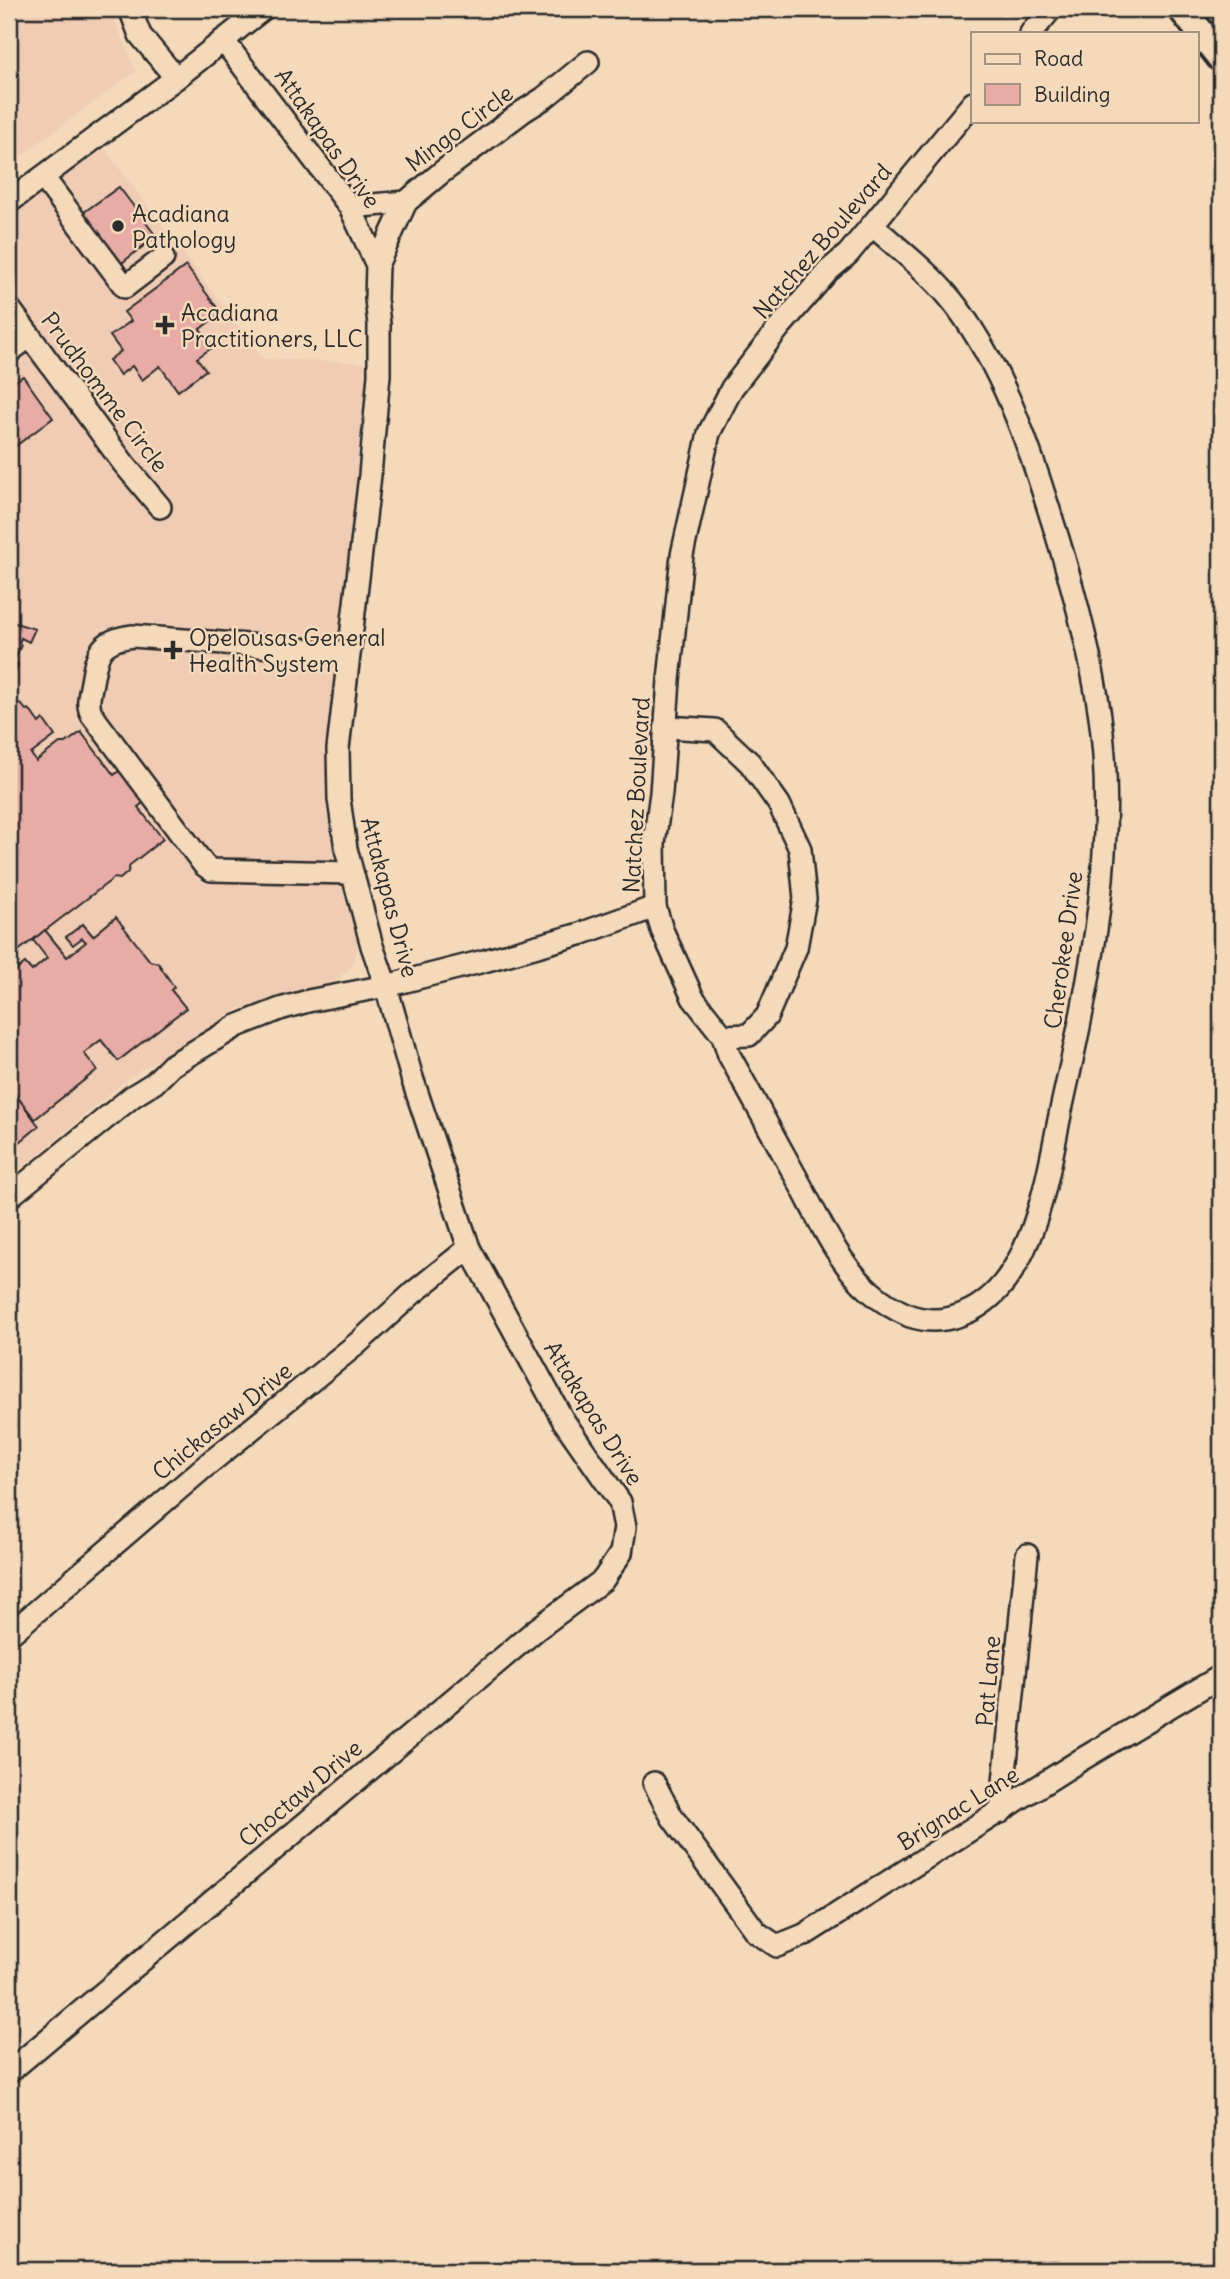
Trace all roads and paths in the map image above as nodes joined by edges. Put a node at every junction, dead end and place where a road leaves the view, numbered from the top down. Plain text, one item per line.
1 (130, 9) edge
2 (262, 9) edge
3 (1051, 9) edge
4 (1182, 9) edge
5 (1032, 32) edge
6 (223, 40) junction
7 (1221, 58) edge
8 (588, 61) dead end
9 (176, 78) junction
10 (971, 105) edge
11 (43, 177) junction
12 (9, 202) edge
13 (406, 202) junction
14 (349, 207) junction
15 (872, 225) junction
16 (163, 258) dead end
17 (377, 265) junction
18 (9, 308) edge
19 (30, 336) junction
20 (9, 352) edge
21 (160, 506) dead end
22 (349, 653) junction
23 (666, 727) junction
24 (352, 873) junction
25 (655, 907) junction
26 (386, 986) junction
27 (723, 1036) junction
28 (10, 1194) edge
29 (469, 1248) junction
30 (621, 1553) joint
31 (1027, 1555) dead end
32 (9, 1635) edge
33 (1221, 1676) edge
34 (654, 1783) dead end
35 (1002, 1812) junction
36 (9, 2072) edge

1 - 9 street
2 - 6 street
3 - 5 street
4 - 7 main road
6 - 9 street
6 - 14 street, Attakapas Drive
8 - 13 street, Mingo Circle
9 - 11 street
10 - 15 street, Natchez Boulevard
11 - 12 street
11 - 16 street
13 - 14 street, Mingo Circle
13 - 17 street
14 - 17 street, Attakapas Drive
15 - 23 street, Natchez Boulevard
15 - 27 street, Cherokee Drive
17 - 22 street, Attakapas Drive
18 - 19 street, Prudhomme Circle
19 - 20 street
19 - 21 street, Prudhomme Circle
22 - 24 street, Attakapas Drive
22 - 24 street
23 - 25 street, Natchez Boulevard
23 - 27 street
24 - 26 street, Attakapas Drive
25 - 26 street, Natchez Boulevard
25 - 27 street, Cherokee Drive
26 - 28 street, Natchez Boulevard
26 - 29 street, Attakapas Drive
29 - 30 street, Attakapas Drive
29 - 32 street, Chickasaw Drive
30 - 36 street, Choctaw Drive
31 - 35 street, Pat Lane
33 - 35 street, Brignac Lane
34 - 35 street, Brignac Lane

